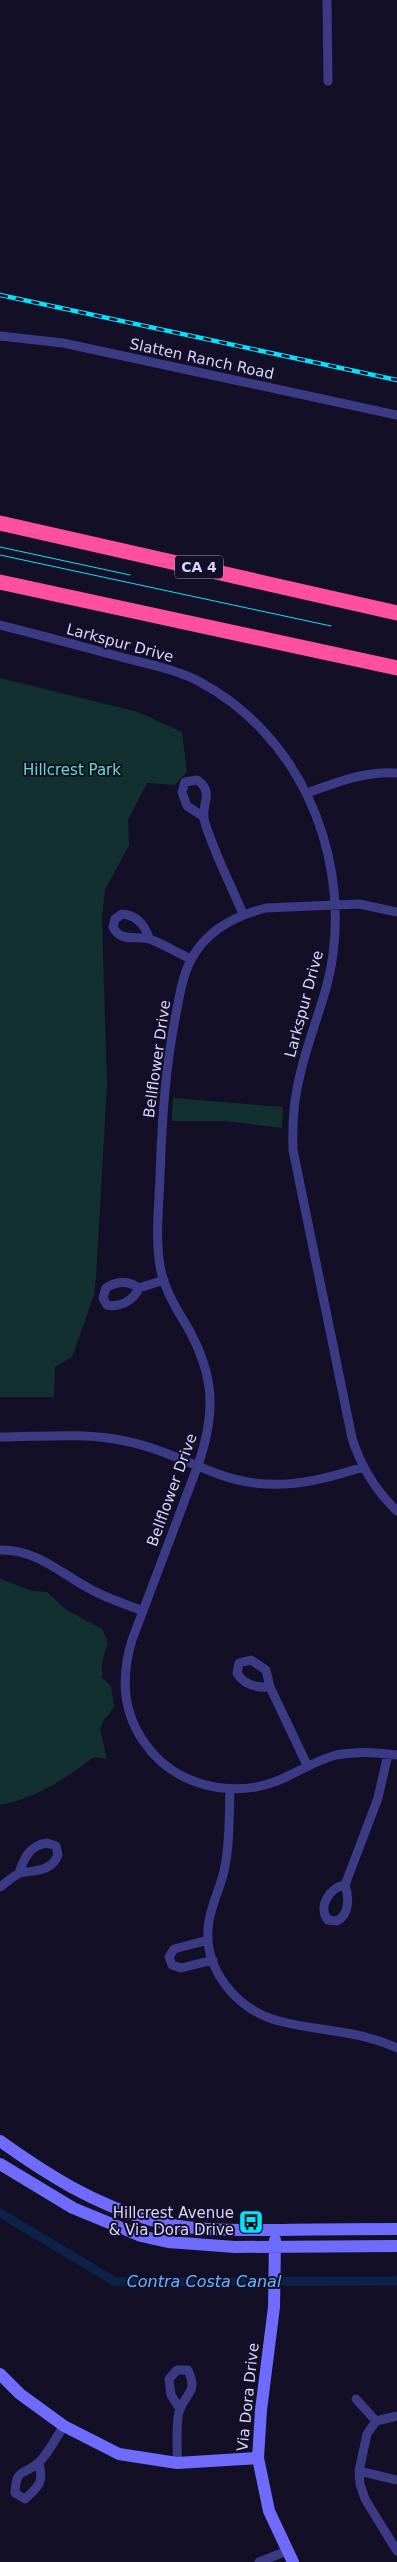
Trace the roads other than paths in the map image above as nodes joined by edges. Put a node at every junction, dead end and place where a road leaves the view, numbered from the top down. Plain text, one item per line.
1 (327, 0) edge
2 (328, 81) dead end
3 (0, 336) edge
4 (397, 415) edge
5 (0, 523) edge
6 (0, 582) edge
7 (397, 613) edge
8 (0, 625) edge
9 (397, 668) edge
10 (397, 774) edge
11 (307, 793) junction
12 (204, 817) dead end
13 (336, 904) junction
14 (397, 912) edge
15 (243, 914) junction
16 (149, 938) dead end
17 (191, 959) junction
18 (164, 1280) junction
19 (140, 1288) dead end
20 (0, 1437) edge
21 (198, 1465) junction
22 (363, 1468) junction
23 (397, 1511) edge
24 (0, 1550) edge
25 (143, 1611) junction
26 (270, 1686) dead end
27 (392, 1754) edge
28 (307, 1766) junction
29 (230, 1790) junction
30 (19, 1873) dead end
31 (345, 1885) dead end
32 (0, 1887) edge
33 (208, 1940) junction
34 (213, 1960) junction
35 (397, 2048) edge
36 (0, 2141) edge
37 (0, 2164) edge
38 (397, 2228) edge
39 (275, 2230) junction
40 (275, 2246) junction
41 (397, 2246) edge
42 (0, 2374) edge
43 (356, 2399) dead end
44 (180, 2409) dead end
45 (397, 2416) edge
46 (376, 2421) junction
47 (64, 2426) junction
48 (258, 2458) junction
49 (39, 2463) dead end
50 (177, 2463) junction
51 (359, 2470) junction
52 (397, 2480) edge
53 (397, 2552) edge
54 (290, 2556) edge
55 (259, 2562) edge

1 - 2 street
3 - 4 street, Slatten Ranch Road
5 - 7 highway, CA 4
6 - 9 highway
8 - 11 street, Larkspur Drive
10 - 11 street
11 - 13 street, Larkspur Drive
12 - 15 street
13 - 14 street, Bellflower Drive
13 - 15 street, Bellflower Drive
13 - 22 street, Larkspur Drive
15 - 17 street, Bellflower Drive
16 - 17 street
17 - 18 street, Bellflower Drive
18 - 19 street
18 - 21 street, Bellflower Drive
20 - 21 street
21 - 22 street
21 - 25 street, Bellflower Drive
22 - 23 street, Larkspur Drive
24 - 25 street
25 - 29 street, Bellflower Drive
26 - 28 street
27 - 28 street, Bellflower Drive
27 - 31 street
28 - 29 street, Bellflower Drive
29 - 33 street
30 - 32 street
33 - 34 street
33 - 34 street
34 - 35 street
36 - 39 main road
37 - 40 main road
38 - 39 main road
39 - 40 main road, Via Dora Drive
40 - 41 main road
40 - 48 main road, Via Dora Drive
42 - 47 main road
43 - 46 street
44 - 50 street
45 - 46 street
46 - 51 street
47 - 49 street
47 - 50 main road
48 - 50 main road
48 - 54 main road, Via Dora Drive
51 - 52 street
51 - 53 street
54 - 55 street

